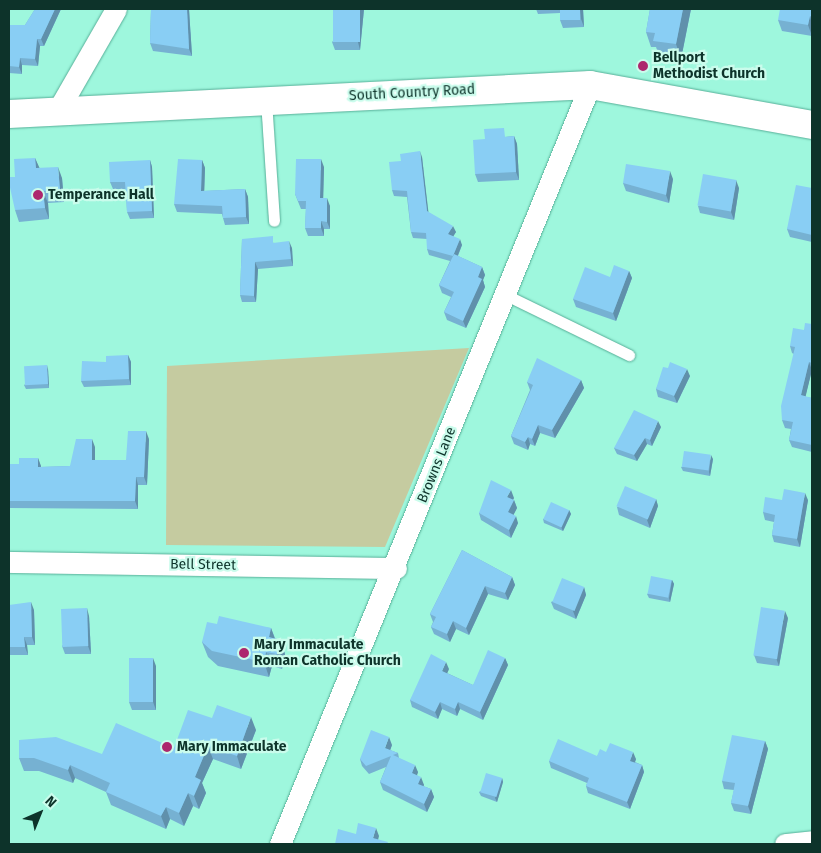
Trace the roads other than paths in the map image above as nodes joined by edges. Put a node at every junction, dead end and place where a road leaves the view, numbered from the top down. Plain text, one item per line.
1 (116, 9) edge
2 (590, 85) junction
3 (266, 100) junction
4 (58, 110) junction
5 (9, 114) edge
6 (812, 125) edge
7 (274, 220) dead end
8 (506, 295) junction
9 (629, 354) dead end
10 (9, 562) edge
11 (396, 568) junction
12 (812, 841) edge
13 (280, 844) edge
14 (785, 844) edge

1 - 4 street
2 - 3 main road, South Country Road
2 - 6 main road, South Country Road
2 - 8 street, Browns Lane
3 - 4 main road, South Country Road
3 - 7 lane
4 - 5 main road, South Country Road
8 - 9 lane
8 - 11 street, Browns Lane
10 - 11 street, Bell Street
11 - 13 street, Browns Lane
12 - 14 street

